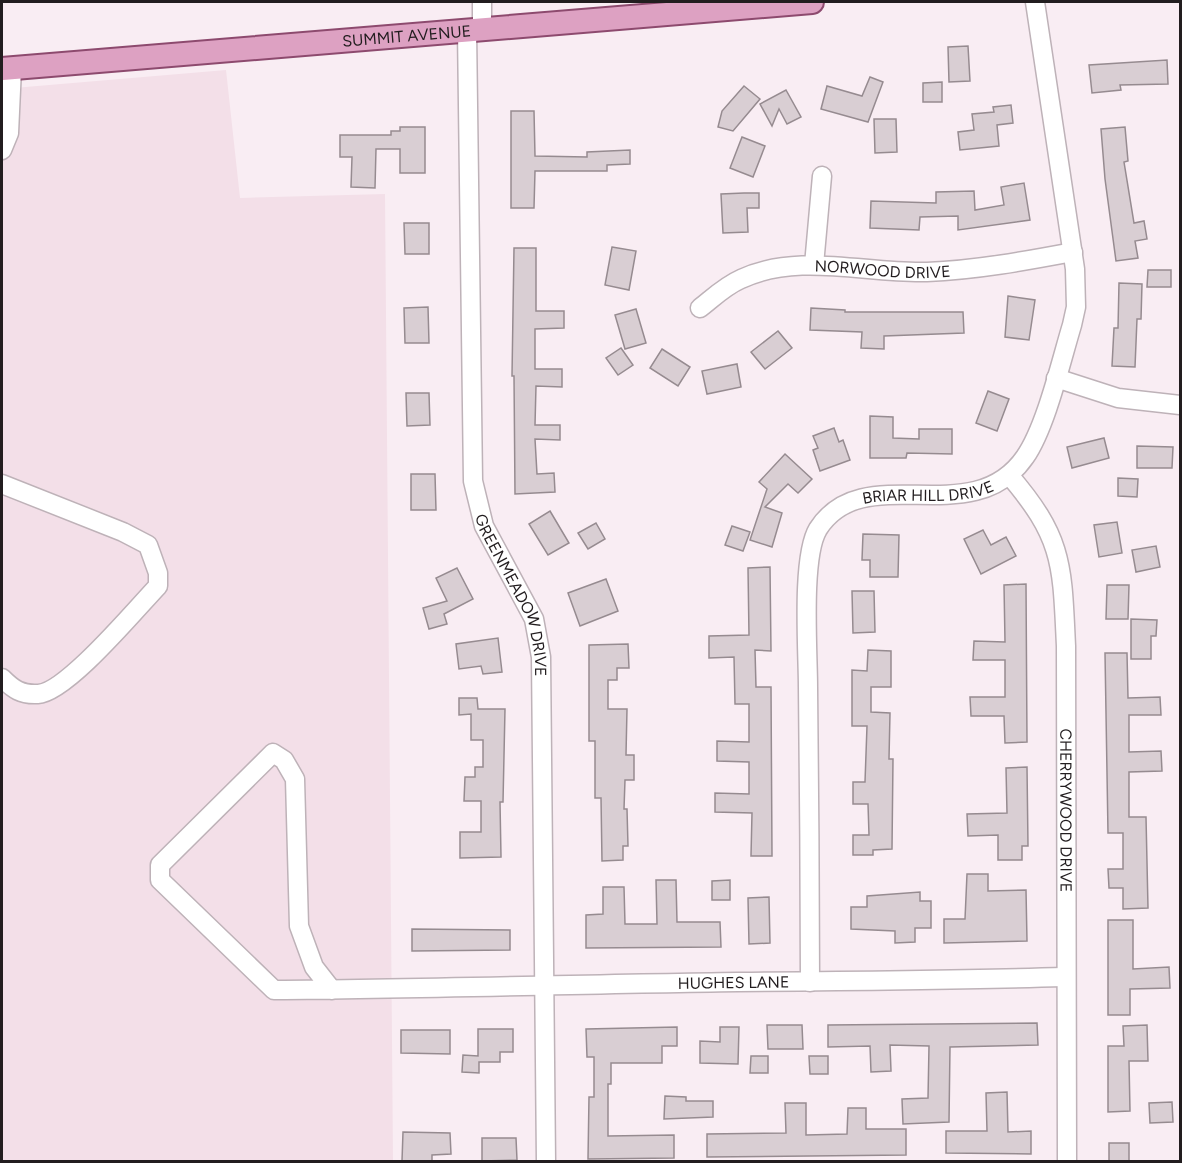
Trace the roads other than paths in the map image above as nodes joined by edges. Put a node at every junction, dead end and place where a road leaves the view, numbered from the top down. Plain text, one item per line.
1 (482, 2) edge
2 (812, 2) edge
3 (1035, 2) edge
4 (475, 29) junction
5 (7, 69) edge
6 (2, 150) edge
7 (822, 176) dead end
8 (1073, 252) junction
9 (813, 265) junction
10 (700, 308) dead end
11 (1056, 378) junction
12 (1180, 405) edge
13 (1009, 475) junction
14 (2, 484) edge
15 (2, 678) edge
16 (1065, 977) junction
17 (810, 982) junction
18 (545, 986) junction
19 (332, 990) junction
20 (546, 1161) edge
21 (1067, 1161) edge

1 - 4 street, GREENMEADOW DRIVE
2 - 4 main road, SUMMIT AVENUE
3 - 8 street, BRIAR HILL DRIVE
4 - 5 main road, SUMMIT AVENUE
4 - 18 street, GREENMEADOW DRIVE
5 - 6 street
7 - 9 street
8 - 9 street, NORWOOD DRIVE
8 - 11 street, BRIAR HILL DRIVE
9 - 10 street, NORWOOD DRIVE
11 - 12 street
11 - 13 street, BRIAR HILL DRIVE
13 - 16 street, CHERRYWOOD DRIVE
13 - 17 street, BRIAR HILL DRIVE
14 - 15 street
16 - 17 street, HUGHES LANE
16 - 21 street, CHERRYWOOD DRIVE
17 - 18 street, HUGHES LANE
18 - 19 street, HUGHES LANE
18 - 20 street, GREENMEADOW DRIVE
19 - 19 street, HUGHES LANE

